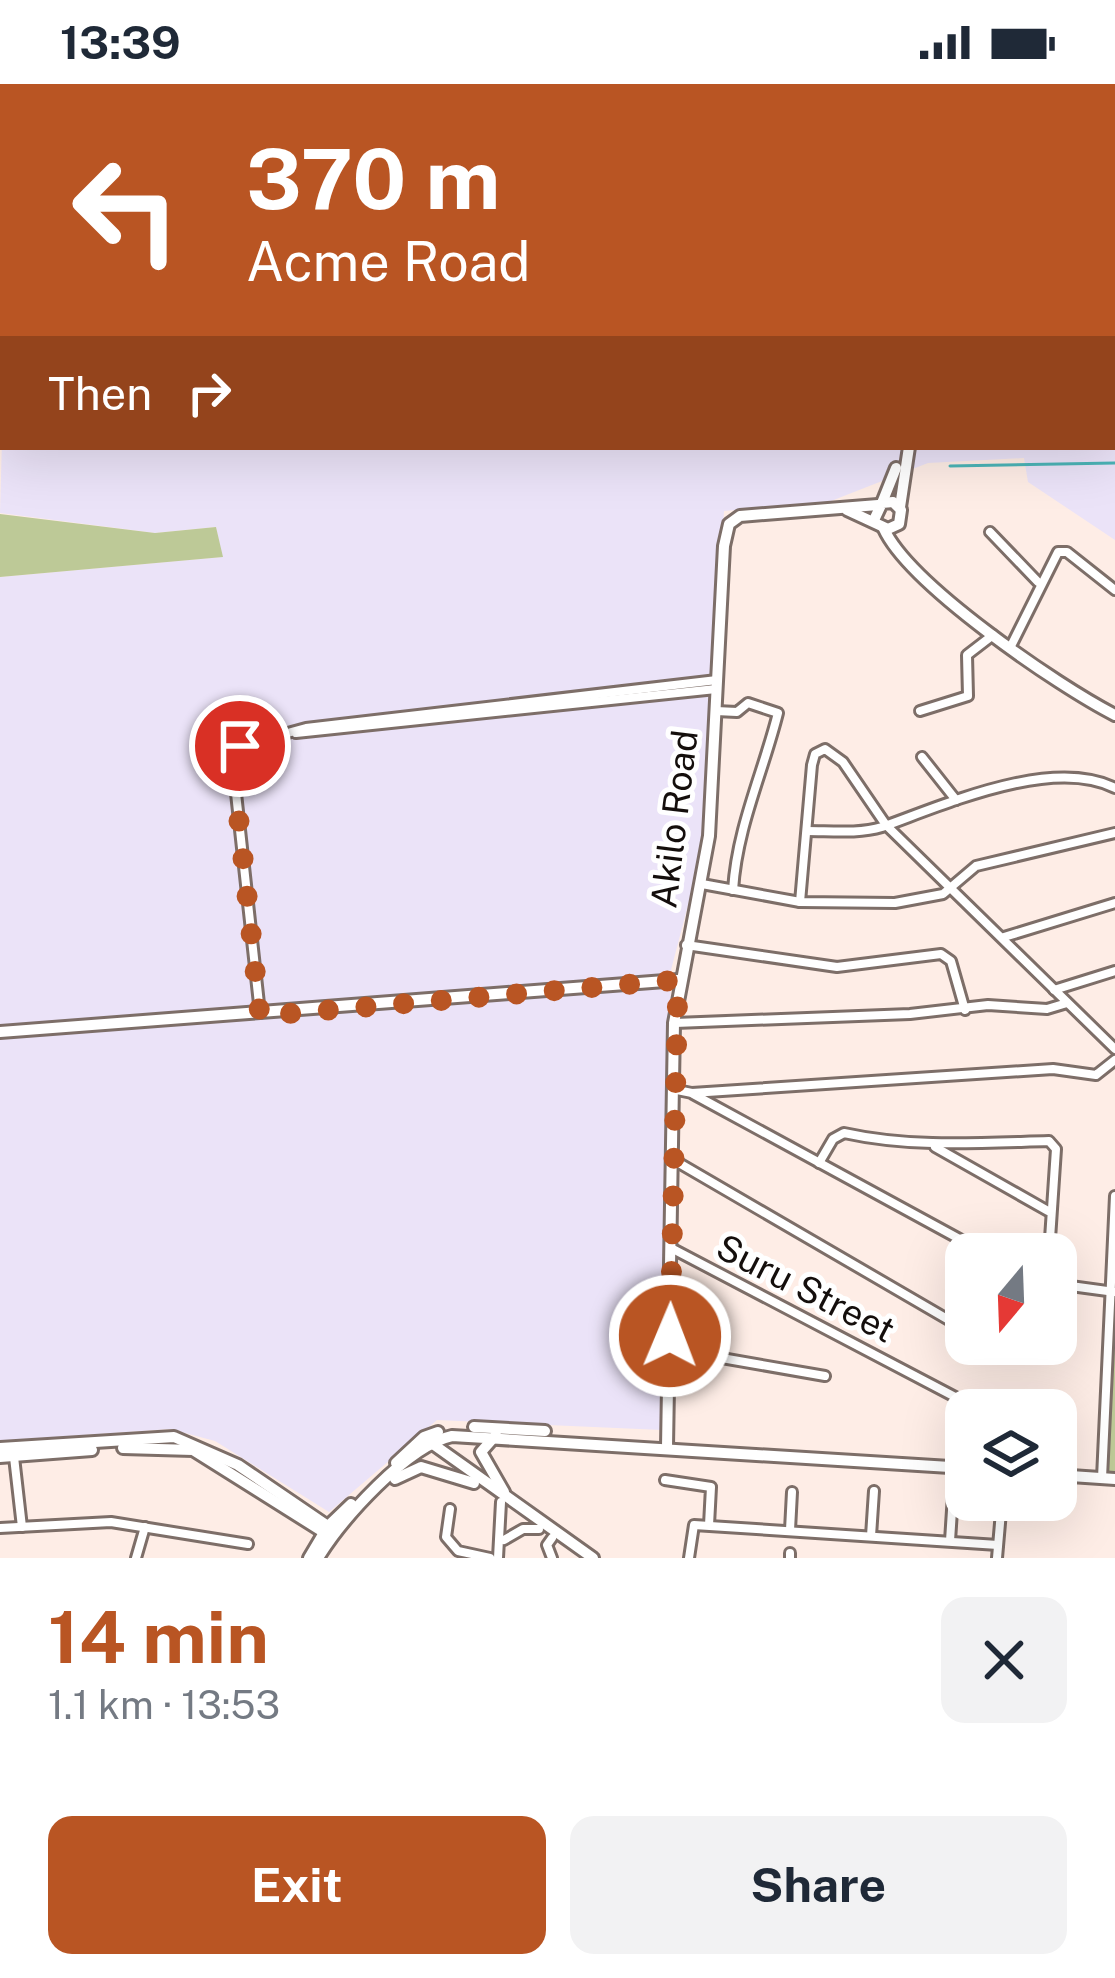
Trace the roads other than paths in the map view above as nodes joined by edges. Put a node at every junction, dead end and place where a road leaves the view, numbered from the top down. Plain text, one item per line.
1 (904, 450) edge
2 (905, 450) edge
3 (880, 504) junction
4 (837, 508) junction
5 (901, 515) junction
6 (879, 524) junction
7 (990, 532) dead end
8 (908, 556) junction
9 (1039, 582) junction
10 (1115, 590) edge
11 (992, 635) junction
12 (1010, 646) junction
13 (719, 684) junction
14 (716, 711) junction
15 (920, 711) dead end
16 (1115, 715) edge
17 (922, 758) dead end
18 (1115, 788) edge
19 (956, 800) junction
20 (886, 825) junction
21 (807, 831) junction
22 (1115, 832) edge
23 (701, 884) junction
24 (953, 885) junction
25 (733, 890) junction
26 (800, 902) junction
27 (1115, 903) edge
28 (1004, 937) junction
29 (686, 946) junction
30 (1115, 971) edge
31 (678, 980) junction
32 (1054, 990) junction
33 (1067, 1003) junction
34 (965, 1010) junction
35 (260, 1016) junction
36 (674, 1023) junction
37 (0, 1032) edge
38 (1115, 1049) edge
39 (1115, 1060) edge
40 (672, 1089) junction
41 (692, 1093) junction
42 (932, 1145) junction
43 (670, 1158) junction
44 (819, 1163) junction
45 (1115, 1196) edge
46 (1048, 1211) junction
47 (948, 1233) edge
48 (1049, 1233) edge
49 (671, 1248) junction
50 (1077, 1289) edge
51 (1112, 1292) edge
52 (945, 1318) edge
53 (670, 1349) junction
54 (825, 1376) dead end
55 (945, 1392) edge
56 (497, 1435) junction
57 (424, 1442) junction
58 (667, 1444) junction
59 (0, 1453) edge
60 (14, 1456) junction
61 (945, 1466) edge
62 (1077, 1476) edge
63 (1108, 1478) edge
64 (665, 1480) dead end
65 (474, 1483) junction
66 (381, 1485) junction
67 (874, 1491) dead end
68 (792, 1492) dead end
69 (507, 1503) junction
70 (449, 1509) dead end
71 (951, 1521) edge
72 (1000, 1521) edge
73 (709, 1525) junction
74 (22, 1527) junction
75 (145, 1527) junction
76 (0, 1528) edge
77 (539, 1529) junction
78 (790, 1530) junction
79 (329, 1532) junction
80 (554, 1536) junction
81 (871, 1536) junction
82 (502, 1540) junction
83 (950, 1541) junction
84 (924, 1542) junction
85 (248, 1544) dead end
86 (998, 1545) junction
87 (136, 1558) edge
88 (313, 1558) edge
89 (494, 1558) edge
90 (552, 1558) edge
91 (580, 1558) edge
92 (593, 1558) edge
93 (689, 1558) edge
94 (922, 1558) edge
95 (997, 1558) edge

1 - 3 street
2 - 5 street
3 - 4 street, Akilo Road
3 - 5 street
3 - 6 street
4 - 6 street, Akilo Road
4 - 13 street, Akilo Road
5 - 6 street
5 - 8 street
6 - 8 street
7 - 9 street
8 - 11 street
9 - 10 street
9 - 12 street
11 - 12 street
11 - 15 street
12 - 16 street
13 - 14 street, Akilo Road
13 - 35 street
14 - 23 street, Akilo Road
14 - 25 street
17 - 19 street
18 - 19 street
19 - 20 street
20 - 21 street
20 - 21 street
20 - 24 street
21 - 26 street
22 - 24 street
23 - 25 street
23 - 29 street, Akilo Road
24 - 26 street
24 - 28 street
25 - 26 street
27 - 28 street
28 - 32 street
29 - 31 street, Akilo Road
29 - 34 street
30 - 32 street
31 - 35 street
31 - 36 street, Akilo Road
32 - 33 street
33 - 34 street
33 - 38 street
34 - 36 street
35 - 37 street
36 - 40 street, Akilo Road
39 - 41 street
40 - 41 street
40 - 43 street, Akilo Road
41 - 44 street
42 - 44 street
42 - 46 street
42 - 46 street
43 - 49 street, Akilo Road
43 - 52 street
44 - 47 street
45 - 51 street
46 - 48 street
49 - 53 street, Akilo Road
49 - 55 street, Suru Street
50 - 51 street
51 - 63 street
53 - 54 street
53 - 58 street, Akilo Road
56 - 57 street
56 - 58 street
56 - 69 street
57 - 58 street
57 - 65 street
57 - 66 street
57 - 69 street
57 - 79 street
58 - 61 street
59 - 60 street
59 - 79 street
60 - 74 street
60 - 79 street
62 - 63 street
64 - 73 street
65 - 66 street
65 - 69 street
66 - 79 street
67 - 81 street
68 - 78 street
69 - 77 street
69 - 80 street
69 - 82 street
70 - 89 street
71 - 83 street
72 - 86 street
73 - 78 street
73 - 93 street
74 - 75 street
74 - 76 street
75 - 85 street
75 - 87 street
77 - 80 street
77 - 82 street
78 - 81 street
79 - 88 street
80 - 90 street
80 - 91 street
80 - 92 street
81 - 84 street
82 - 89 street
83 - 84 street
83 - 86 street
84 - 94 street
86 - 95 street

